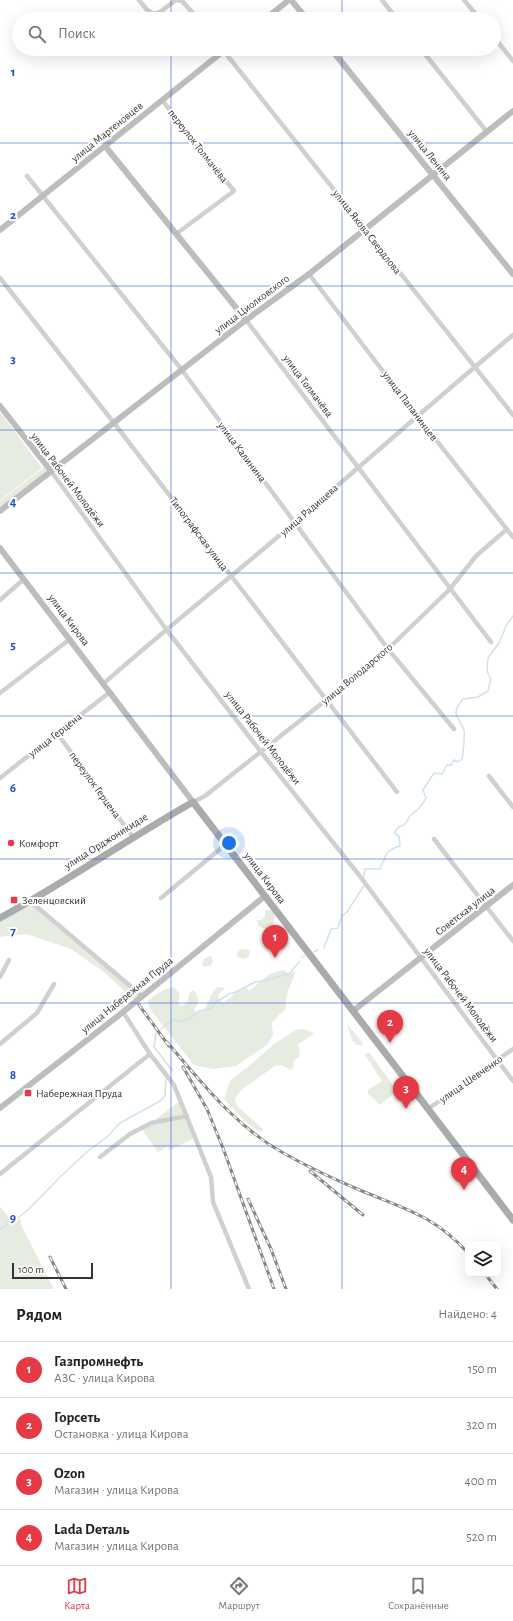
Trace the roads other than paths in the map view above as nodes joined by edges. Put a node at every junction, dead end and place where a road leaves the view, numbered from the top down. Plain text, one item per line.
1 (139, 0) edge
2 (290, 0) edge
3 (382, 0) edge
4 (464, 0) edge
5 (150, 12) edge
6 (160, 12) edge
7 (192, 12) edge
8 (274, 12) edge
9 (301, 12) edge
10 (391, 12) edge
11 (474, 12) edge
12 (501, 46) edge
13 (217, 56) edge
14 (229, 56) edge
15 (337, 56) edge
16 (427, 56) edge
17 (513, 61) edge
18 (162, 100) junction
19 (513, 111) edge
20 (487, 132) junction
21 (105, 146) junction
22 (433, 175) junction
23 (27, 176) dead end
24 (43, 196) junction
25 (0, 230) edge
26 (365, 230) junction
27 (176, 234) junction
28 (309, 274) junction
29 (513, 274) edge
30 (0, 278) edge
31 (246, 320) junction
32 (513, 335) edge
33 (475, 367) junction
34 (182, 370) junction
35 (0, 406) edge
36 (513, 414) edge
37 (417, 416) junction
38 (114, 423) junction
39 (357, 468) junction
40 (51, 472) junction
41 (0, 510) edge
42 (295, 523) junction
43 (506, 530) junction
44 (513, 537) edge
45 (0, 548) edge
46 (231, 576) junction
47 (24, 579) junction
48 (450, 589) junction
49 (0, 600) edge
50 (166, 629) junction
51 (70, 639) junction
52 (491, 642) dead end
53 (388, 649) junction
54 (103, 684) junction
55 (110, 692) junction
56 (0, 693) edge
57 (326, 700) junction
58 (454, 729) dead end
59 (57, 733) junction
60 (260, 752) junction
61 (489, 776) dead end
62 (0, 778) edge
63 (397, 792) dead end
64 (193, 802) junction
65 (513, 807) edge
66 (133, 836) junction
67 (434, 839) dead end
68 (226, 844) junction
69 (513, 886) edge
70 (265, 896) junction
71 (161, 898) dead end
72 (30, 901) junction
73 (486, 906) junction
74 (0, 918) edge
75 (513, 941) edge
76 (420, 958) junction
77 (9, 960) dead end
78 (0, 977) edge
79 (54, 984) dead end
80 (142, 996) junction
81 (353, 1011) junction
82 (123, 1012) junction
83 (0, 1044) edge
84 (513, 1049) edge
85 (150, 1054) junction
86 (498, 1061) junction
87 (513, 1081) edge
88 (0, 1108) edge
89 (428, 1109) junction
90 (187, 1116) junction
91 (100, 1157) dead end
92 (0, 1174) edge
93 (512, 1215) edge
94 (249, 1289) edge

1 - 5 street
2 - 8 street
2 - 9 street
3 - 10 street
4 - 11 street
6 - 7 street
12 - 17 street
13 - 18 street, улица Мартеновцев
14 - 26 street, улица Якова Свердлова
15 - 22 street, улица Ленина
16 - 20 street
18 - 21 street, улица Мартеновцев
18 - 27 street, переулок Толмачёва
19 - 20 street, улица Циолковского
20 - 22 street, улица Циолковского
21 - 24 street, улица Мартеновцев
21 - 27 street, улица Толмачёва
22 - 26 street, улица Циолковского
22 - 29 street, улица Ленина
23 - 24 street, улица Калинина
24 - 25 street, улица Мартеновцев
24 - 34 street, улица Калинина
26 - 28 street, улица Циолковского
26 - 33 street, улица Якова Свердлова
27 - 31 street, улица Толмачёва
28 - 31 street, улица Циолковского
28 - 37 street, улица Папанинцев
30 - 38 street, Типографская улица
31 - 34 street, улица Циолковского
31 - 39 street, улица Толмачёва
32 - 33 street, улица Радищева
33 - 36 street, улица Якова Свердлова
33 - 37 street, улица Радищева
34 - 38 street, улица Циолковского
34 - 42 street, улица Калинина
35 - 40 street, улица Рабочей Молодёжи
37 - 39 street, улица Радищева
37 - 43 street, улица Папанинцев
38 - 40 street, улица Циолковского
38 - 46 street, Типографская улица
39 - 42 street, улица Радищева
39 - 48 street, улица Толмачёва
40 - 41 street, улица Циолковского
40 - 50 street, улица Рабочей Молодёжи
42 - 46 street, улица Радищева
42 - 53 street, улица Калинина
43 - 44 street, улица Папанинцев
43 - 48 street, улица Володарского
45 - 47 street, улица Кирова
46 - 50 street, улица Радищева
46 - 57 street, Типографская улица
47 - 49 street
47 - 51 street, улица Кирова
48 - 52 street, улица Толмачёва
48 - 53 street, улица Володарского
50 - 54 street, улица Радищева
50 - 60 street, улица Рабочей Молодёжи
51 - 54 street, улица Кирова
51 - 56 street
53 - 57 street, улица Володарского
53 - 58 street, улица Калинина
54 - 55 street, улица Кирова
55 - 59 street, улица Герцена
55 - 64 street, улица Кирова
57 - 60 street, улица Володарского
57 - 63 street, Типографская улица
59 - 62 street, улица Герцена
59 - 66 street, переулок Герцена
60 - 64 street, улица Володарского
60 - 76 street, улица Рабочей Молодёжи
61 - 65 street
64 - 66 main road, улица Орджоникидзе
64 - 68 main road, улица Кирова
66 - 72 main road, улица Орджоникидзе
67 - 73 street
68 - 70 main road, улица Кирова
68 - 71 street
69 - 73 street, Советская улица
70 - 80 street, улица Набережная Пруда
70 - 81 main road, улица Кирова
72 - 74 main road, улица Орджоникидзе
72 - 80 street
73 - 75 street
73 - 76 street, Советская улица
76 - 81 street, Советская улица
76 - 86 street, улица Рабочей Молодёжи
77 - 78 street
79 - 83 street
80 - 82 street, улица Набережная Пруда
81 - 89 main road, улица Кирова
82 - 85 street
82 - 88 street, улица Набережная Пруда
84 - 86 street, улица Шевченко
85 - 90 street
85 - 92 street
86 - 87 street, улица Рабочей Молодёжи
86 - 89 street, улица Шевченко
89 - 93 main road, улица Кирова
90 - 91 street
90 - 94 street

